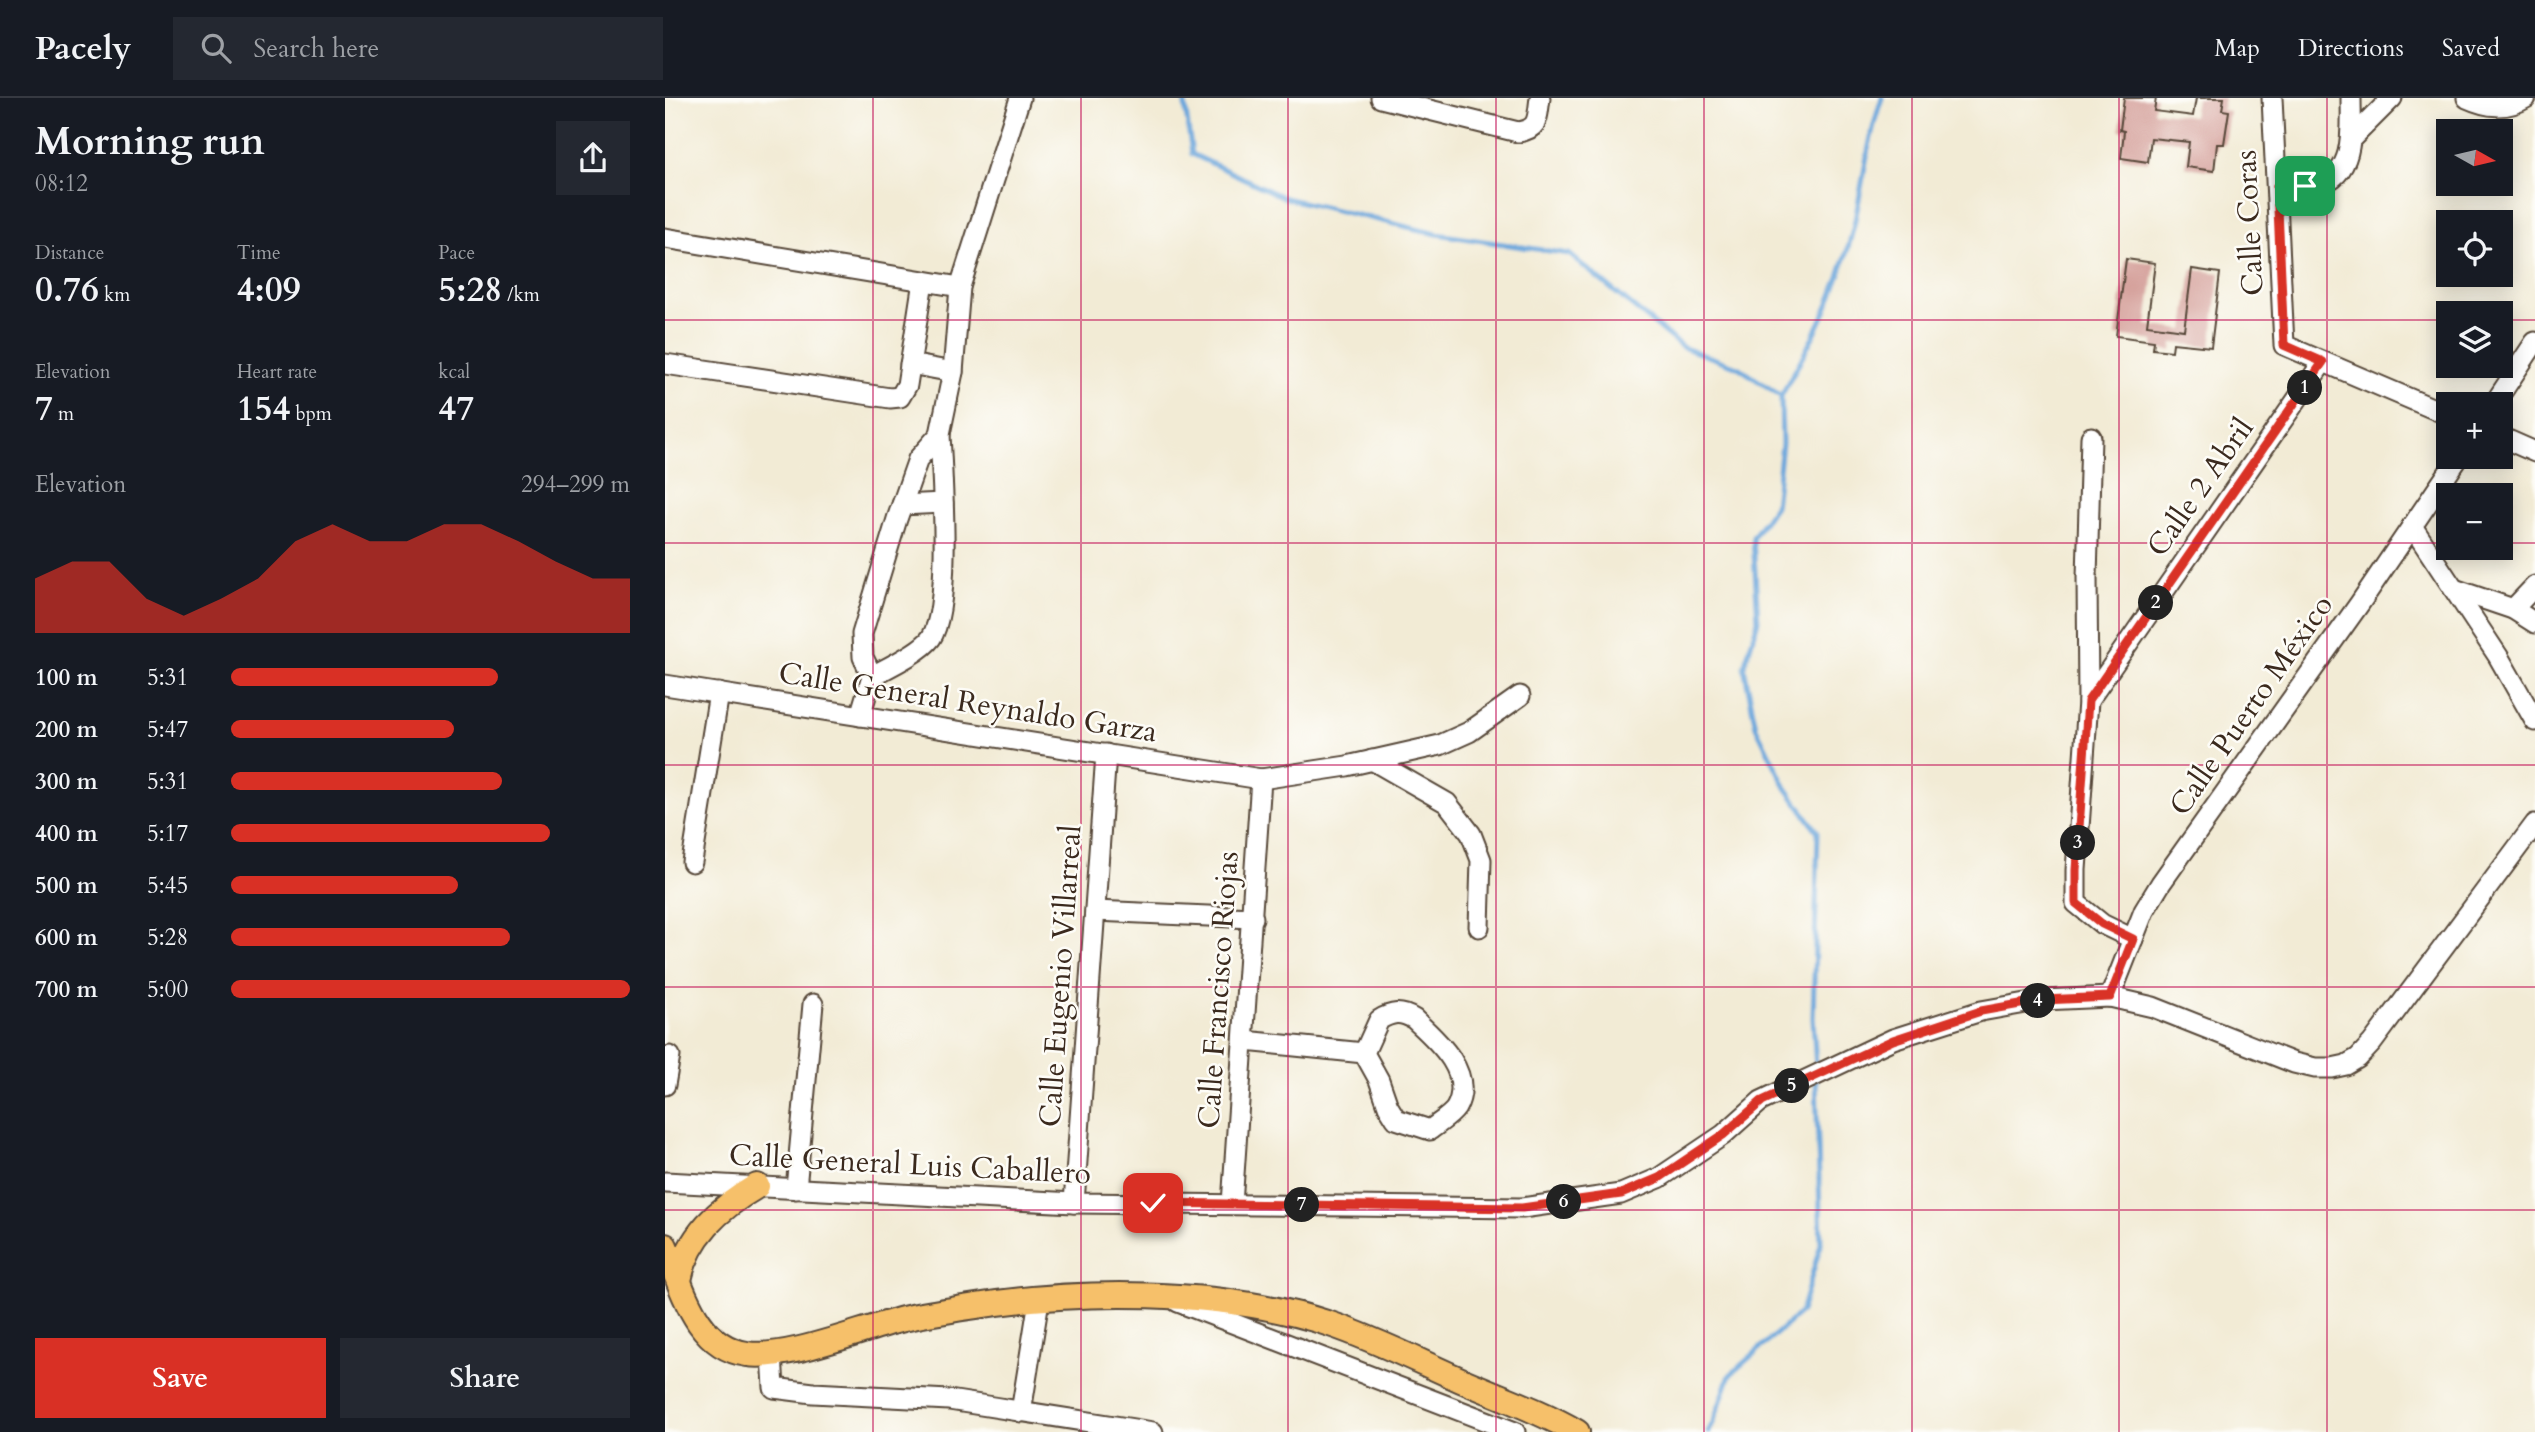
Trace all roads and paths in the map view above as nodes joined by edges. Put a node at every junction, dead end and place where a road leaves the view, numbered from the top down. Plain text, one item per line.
1 (1020, 98) edge
2 (1381, 98) edge
3 (1540, 98) edge
4 (2272, 98) edge
5 (2351, 98) edge
6 (2392, 98) edge
7 (2467, 98) edge
8 (2526, 98) edge
9 (2351, 138) junction
10 (2277, 186) junction
11 (665, 238) edge
12 (923, 281) junction
13 (960, 287) junction
14 (2535, 342) edge
15 (2323, 362) junction
16 (665, 364) edge
17 (910, 365) junction
18 (953, 372) junction
19 (2502, 392) edge
20 (2436, 410) edge
21 (940, 435) junction
22 (2091, 437) dead end
23 (2513, 442) edge
24 (2535, 452) edge
25 (2451, 469) edge
26 (943, 503) junction
27 (902, 505) junction
28 (2412, 526) junction
29 (2535, 586) edge
30 (2454, 589) junction
31 (2513, 609) junction
32 (2535, 622) edge
33 (872, 676) junction
34 (665, 685) edge
35 (719, 693) junction
36 (1520, 696) dead end
37 (2088, 701) junction
38 (860, 716) junction
39 (2535, 721) edge
40 (1106, 754) junction
41 (1372, 760) junction
42 (1262, 779) junction
43 (2535, 824) edge
44 (692, 862) dead end
45 (1095, 911) junction
46 (1253, 918) junction
47 (1479, 927) dead end
48 (2133, 939) junction
49 (2110, 997) junction
50 (813, 1004) dead end
51 (1245, 1041) junction
52 (1364, 1053) junction
53 (670, 1056) dead end
54 (665, 1085) edge
55 (665, 1182) edge
56 (757, 1186) junction
57 (796, 1189) junction
58 (1074, 1203) junction
59 (1232, 1204) junction
60 (665, 1246) edge
61 (679, 1280) junction
62 (1164, 1297) junction
63 (1039, 1300) junction
64 (772, 1354) junction
65 (1021, 1412) junction
66 (1573, 1430) edge
67 (1153, 1432) edge
68 (1515, 1432) edge

1 - 13 street
2 - 3 street
4 - 10 street, Calle Coras
5 - 9 street
6 - 9 street
7 - 8 street
9 - 10 street
10 - 15 street, Calle Coras
11 - 12 street
12 - 13 street
12 - 17 street
13 - 18 street
14 - 19 street
15 - 20 street
15 - 37 street, Calle 2 Abril
16 - 17 street
17 - 18 street
18 - 21 street
21 - 26 street
21 - 27 street
22 - 37 street
23 - 24 street
25 - 28 street, Calle Puerto México
26 - 27 street
26 - 33 street
27 - 33 street
28 - 30 street
28 - 48 street, Calle Puerto México
29 - 31 street
30 - 31 street
30 - 39 street
31 - 32 street
33 - 38 street
34 - 35 street, Calle General Reynaldo Garza
35 - 38 street, Calle General Reynaldo Garza
35 - 44 street
36 - 41 street, Calle General Reynaldo Garza
37 - 48 street
38 - 40 street, Calle General Reynaldo Garza
40 - 42 street, Calle General Reynaldo Garza
40 - 45 street, Calle Eugenio Villarreal
41 - 42 street, Calle General Reynaldo Garza
41 - 47 street
42 - 46 street, Calle Francisco Riojas
43 - 49 street, Calle General Luis Caballero
45 - 46 street
45 - 58 street, Calle Eugenio Villarreal
46 - 51 street, Calle Francisco Riojas
48 - 49 street, Calle Puerto México
49 - 59 street, Calle General Luis Caballero
50 - 57 street
51 - 52 street
51 - 59 street, Calle Francisco Riojas
52 - 52 street
53 - 54 street
55 - 56 street, Calle General Luis Caballero
56 - 57 street, Calle General Luis Caballero
56 - 61 main road
57 - 58 street, Calle General Luis Caballero
58 - 59 street, Calle General Luis Caballero
60 - 61 main road
61 - 64 main road
62 - 63 main road
62 - 66 main road
62 - 68 street
63 - 64 main road
63 - 65 street
64 - 65 street
65 - 67 street

